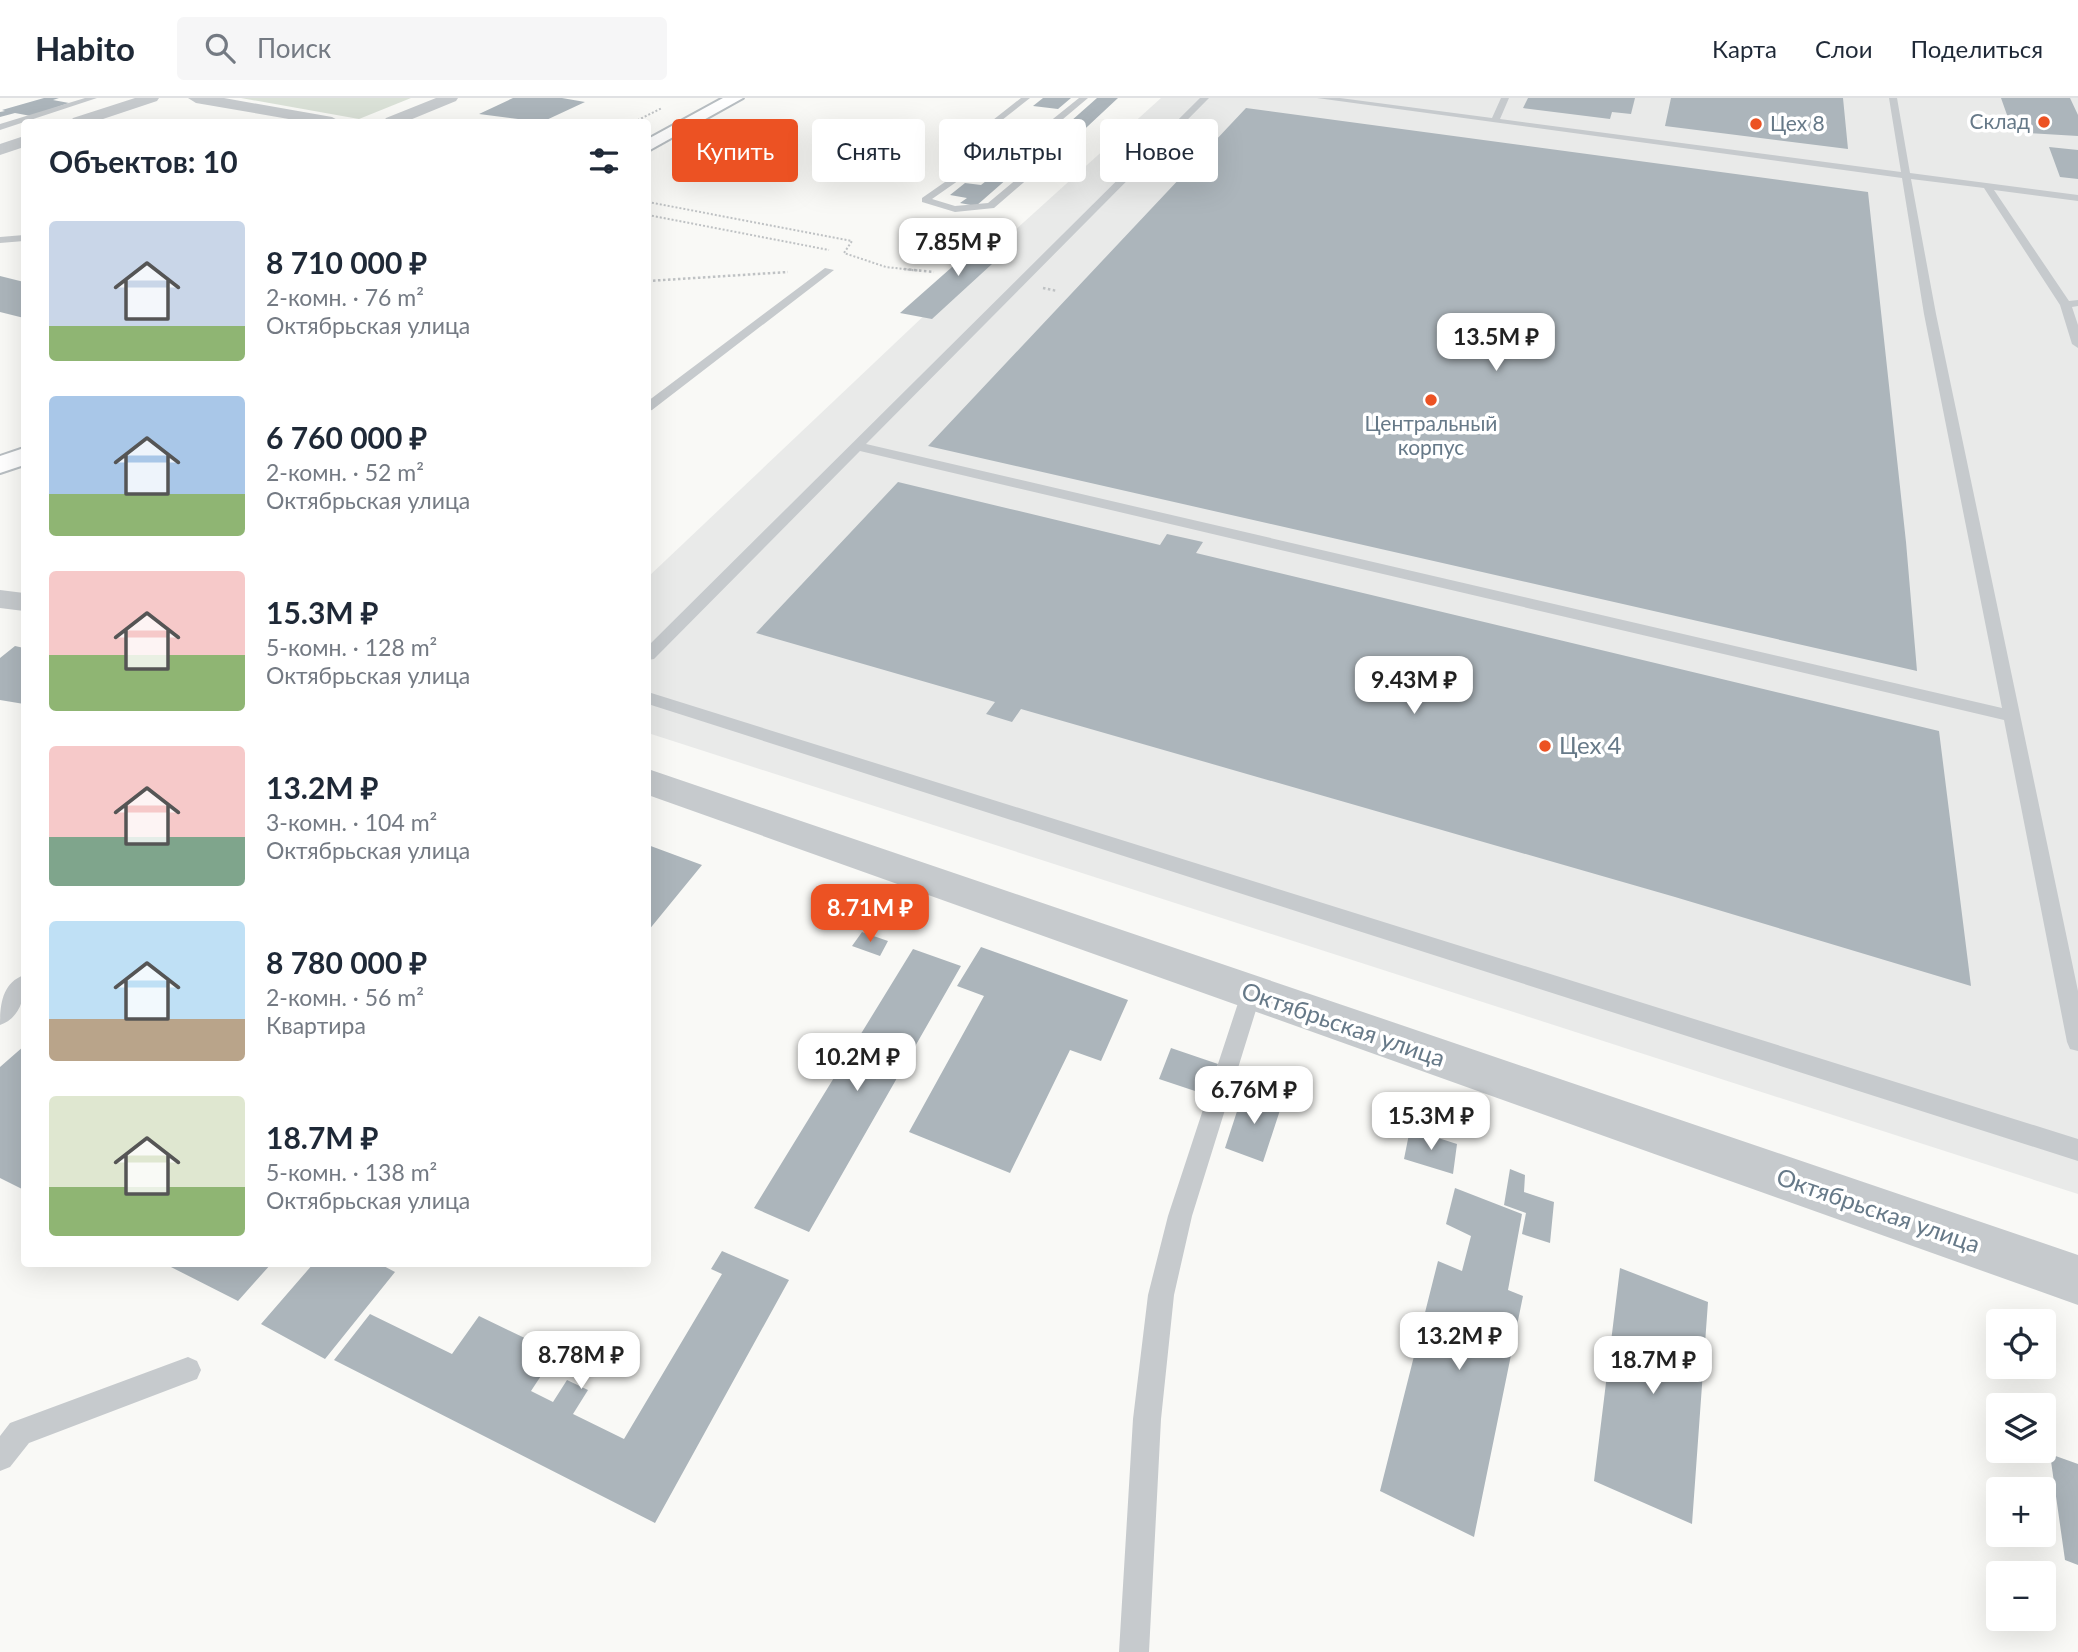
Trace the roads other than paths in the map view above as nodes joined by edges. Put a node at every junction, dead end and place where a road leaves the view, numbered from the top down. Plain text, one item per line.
1 (93, 98) edge
2 (151, 98) edge
3 (196, 98) edge
4 (450, 98) edge
5 (731, 98) edge
6 (1026, 98) edge
7 (1084, 98) edge
8 (1205, 98) edge
9 (1321, 98) edge
10 (1505, 98) edge
11 (1893, 98) edge
12 (1350, 100) edge
13 (26, 119) edge
14 (88, 119) edge
15 (315, 119) edge
16 (399, 119) edge
17 (999, 119) edge
18 (1058, 119) edge
19 (21, 120) edge
20 (1495, 121) junction
21 (0, 127) edge
22 (21, 142) edge
23 (651, 144) edge
24 (1, 149) edge
25 (1906, 176) junction
26 (951, 182) edge
27 (1018, 182) edge
28 (1987, 186) junction
29 (2078, 198) edge
30 (21, 238) edge
31 (0, 240) edge
32 (829, 270) road end
33 (2072, 304) edge
34 (2078, 344) edge
35 (651, 405) edge
36 (856, 446) junction
37 (21, 457) edge
38 (0, 465) edge
39 (0, 599) edge
40 (21, 602) edge
41 (651, 652) edge
42 (651, 699) edge
43 (2012, 716) junction
44 (651, 783) edge
45 (21, 988) edge
46 (1251, 994) junction
47 (0, 1016) edge
48 (2078, 1042) edge
49 (2078, 1150) edge
50 (2078, 1280) edge
51 (188, 1370) dead end
52 (0, 1457) edge
53 (1134, 1652) edge

1 - 13 lane
2 - 14 street
3 - 15 street
4 - 16 street
5 - 23 main road
6 - 17 lane
7 - 18 lane
8 - 36 lane
9 - 12 lane
10 - 20 lane
11 - 25 lane
12 - 20 lane
19 - 21 lane
20 - 25 lane
22 - 24 street
25 - 28 lane
25 - 43 lane
26 - 27 lane
28 - 29 lane
28 - 33 lane
30 - 31 lane
32 - 35 lane
33 - 34 lane
36 - 41 lane
36 - 43 lane
37 - 38 main road
39 - 40 street
42 - 49 lane
43 - 48 lane
44 - 46 street, Октябрьская улица
45 - 47 lane
46 - 50 street, Октябрьская улица
46 - 53 lane
51 - 52 lane

